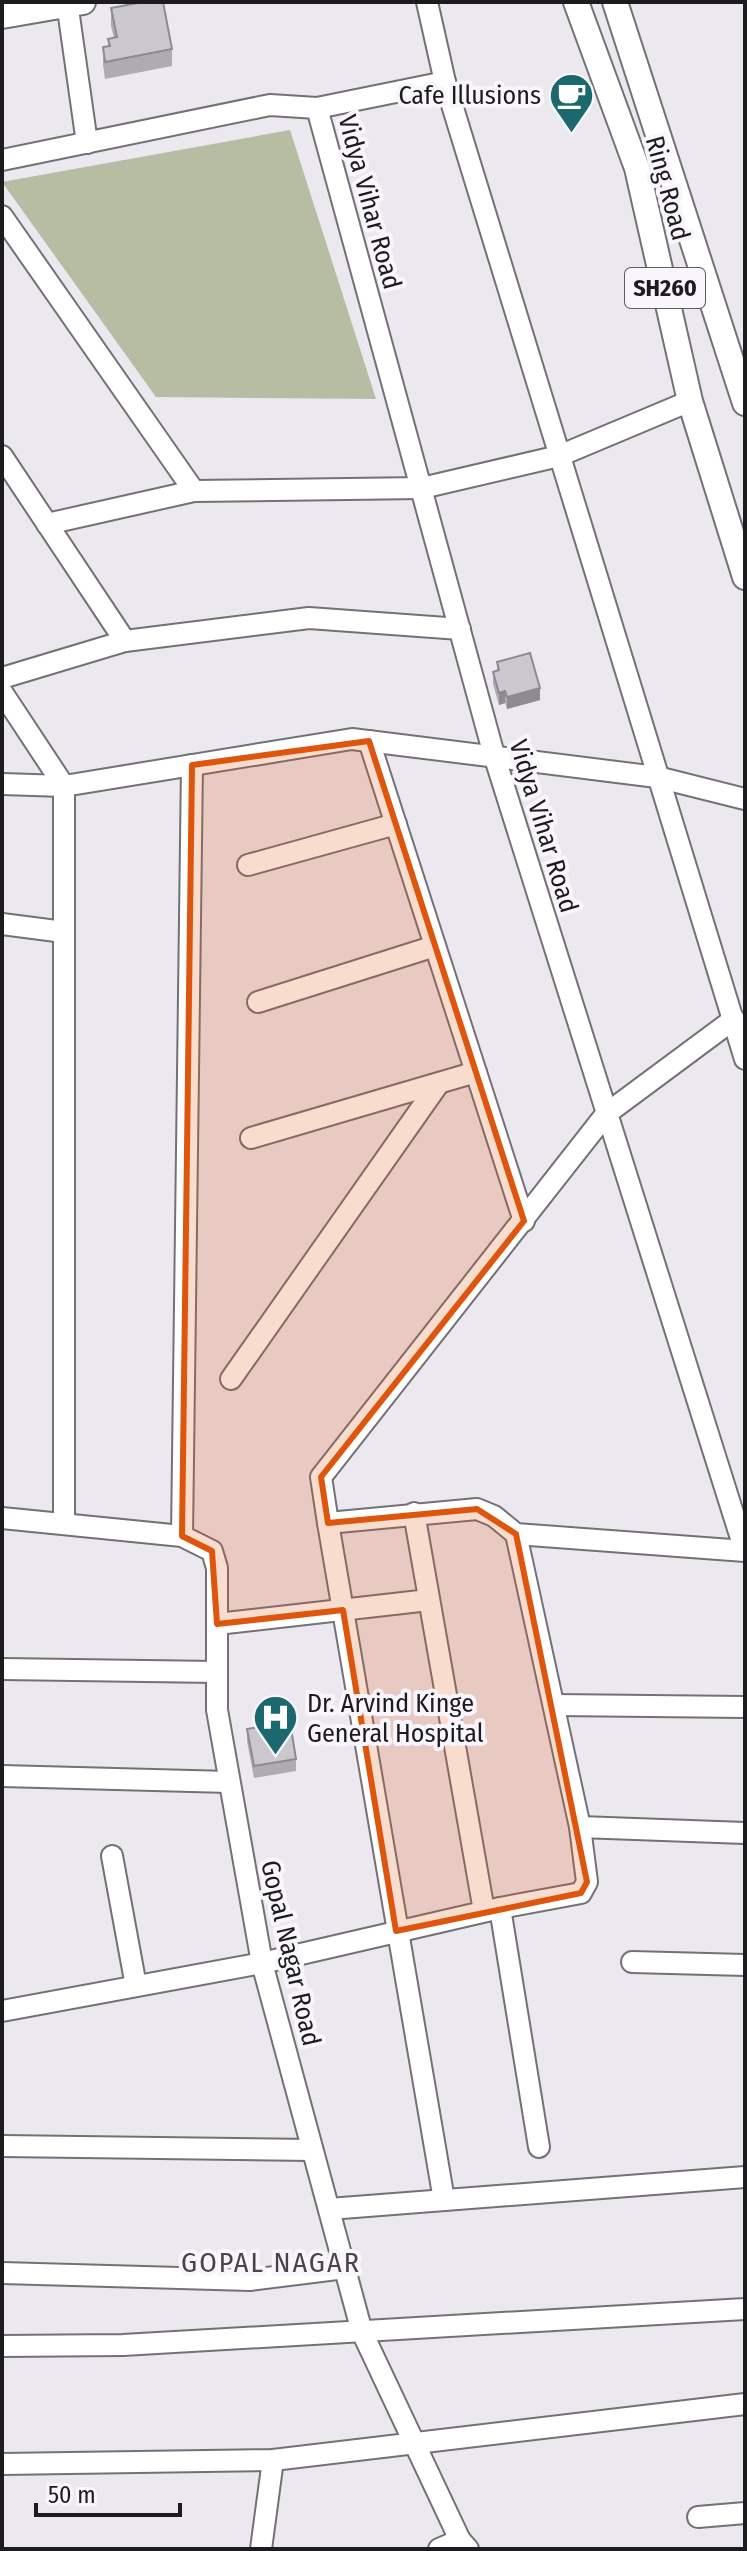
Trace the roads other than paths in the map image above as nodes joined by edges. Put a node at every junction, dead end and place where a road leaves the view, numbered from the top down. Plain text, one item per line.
1 (427, 2) edge
2 (576, 2) edge
3 (615, 2) edge
4 (72, 3) edge
5 (2, 16) edge
6 (445, 82) junction
7 (317, 108) junction
8 (87, 143) junction
9 (2, 160) edge
10 (2, 216) edge
11 (690, 401) junction
12 (745, 403) edge
13 (2, 456) edge
14 (559, 456) junction
15 (422, 488) junction
16 (194, 491) junction
17 (47, 524) junction
18 (745, 577) edge
19 (460, 629) junction
20 (125, 641) junction
21 (2, 678) edge
22 (2, 692) edge
23 (369, 741) junction
24 (494, 755) junction
25 (192, 765) junction
26 (657, 777) junction
27 (2, 784) edge
28 (64, 786) junction
29 (745, 799) edge
30 (396, 824) junction
31 (248, 865) dead end
32 (2, 924) edge
33 (64, 932) junction
34 (435, 946) junction
35 (258, 1002) dead end
36 (734, 1019) junction
37 (745, 1059) edge
38 (476, 1072) junction
39 (439, 1083) junction
40 (606, 1114) junction
41 (251, 1138) dead end
42 (524, 1221) junction
43 (231, 1379) dead end
44 (414, 1513) junction
45 (2, 1518) edge
46 (64, 1523) junction
47 (328, 1523) junction
48 (516, 1534) junction
49 (182, 1536) junction
50 (745, 1551) edge
51 (429, 1600) junction
52 (343, 1610) junction
53 (217, 1624) junction
54 (2, 1669) edge
55 (217, 1672) junction
56 (554, 1705) junction
57 (745, 1707) edge
58 (2, 1776) edge
59 (229, 1782) junction
60 (580, 1827) junction
61 (745, 1833) edge
62 (112, 1856) dead end
63 (492, 1910) junction
64 (396, 1931) junction
65 (632, 1962) dead end
66 (262, 1963) junction
67 (745, 1965) edge
68 (136, 1986) junction
69 (2, 2011) edge
70 (2, 2146) edge
71 (539, 2147) dead end
72 (312, 2150) junction
73 (745, 2177) edge
74 (444, 2200) junction
75 (329, 2209) junction
76 (345, 2268) junction
77 (2, 2273) edge
78 (744, 2314) edge
79 (362, 2332) junction
80 (2, 2346) edge
81 (745, 2404) edge
82 (414, 2445) junction
83 (273, 2460) junction
84 (2, 2464) edge
85 (745, 2513) edge
86 (698, 2517) dead end
87 (454, 2546) edge
88 (261, 2549) edge

1 - 6 street
2 - 11 main road, Ring Road / SH260
3 - 12 main road, Ring Road / SH260
4 - 5 main road
4 - 8 street
6 - 7 street
6 - 14 street
7 - 8 street
7 - 15 street, Vidya Vihar Road
8 - 9 street
10 - 16 street
11 - 14 street
11 - 18 main road, Ring Road / SH260
13 - 17 street
14 - 15 street
14 - 26 street
15 - 16 street
15 - 19 street, Vidya Vihar Road
16 - 17 street
17 - 20 street
19 - 20 street
19 - 24 street, Vidya Vihar Road
20 - 21 street
22 - 28 street
23 - 24 street
23 - 25 street
23 - 30 street
24 - 26 street
24 - 40 street, Vidya Vihar Road
25 - 28 street
25 - 49 street
26 - 29 street
26 - 36 street
27 - 28 street
28 - 33 street
30 - 31 street
30 - 34 street
32 - 33 street
33 - 46 street
34 - 35 street
34 - 38 street
36 - 37 street
36 - 40 street
38 - 39 street
38 - 42 street
39 - 41 street
39 - 43 street
40 - 42 street
40 - 50 street, Vidya Vihar Road
42 - 47 street
44 - 47 street
44 - 48 street
44 - 51 street
45 - 46 street, Gopal Nagar Road
46 - 49 street, Gopal Nagar Road
47 - 52 street
48 - 50 street
48 - 56 street
49 - 53 street, Gopal Nagar Road
51 - 52 street
51 - 63 street
52 - 53 street
52 - 64 street
53 - 55 street, Gopal Nagar Road
54 - 55 street
55 - 59 street, Gopal Nagar Road
56 - 57 street
56 - 60 street
58 - 59 street
59 - 66 street, Gopal Nagar Road
60 - 61 street
60 - 63 street
62 - 68 street
63 - 64 street
63 - 71 street
64 - 66 street
64 - 74 street
65 - 67 street
66 - 68 street
66 - 72 street, Gopal Nagar Road
68 - 69 street
70 - 72 street
72 - 75 street, Gopal Nagar Road
73 - 74 street
74 - 75 street
75 - 76 street, Gopal Nagar Road
76 - 77 street
76 - 79 street, Gopal Nagar Road
78 - 79 street
79 - 80 street
79 - 82 street, Gopal Nagar Road
81 - 82 street
82 - 83 street
82 - 87 street, Gopal Nagar Road
83 - 84 street
83 - 88 street
85 - 86 street

